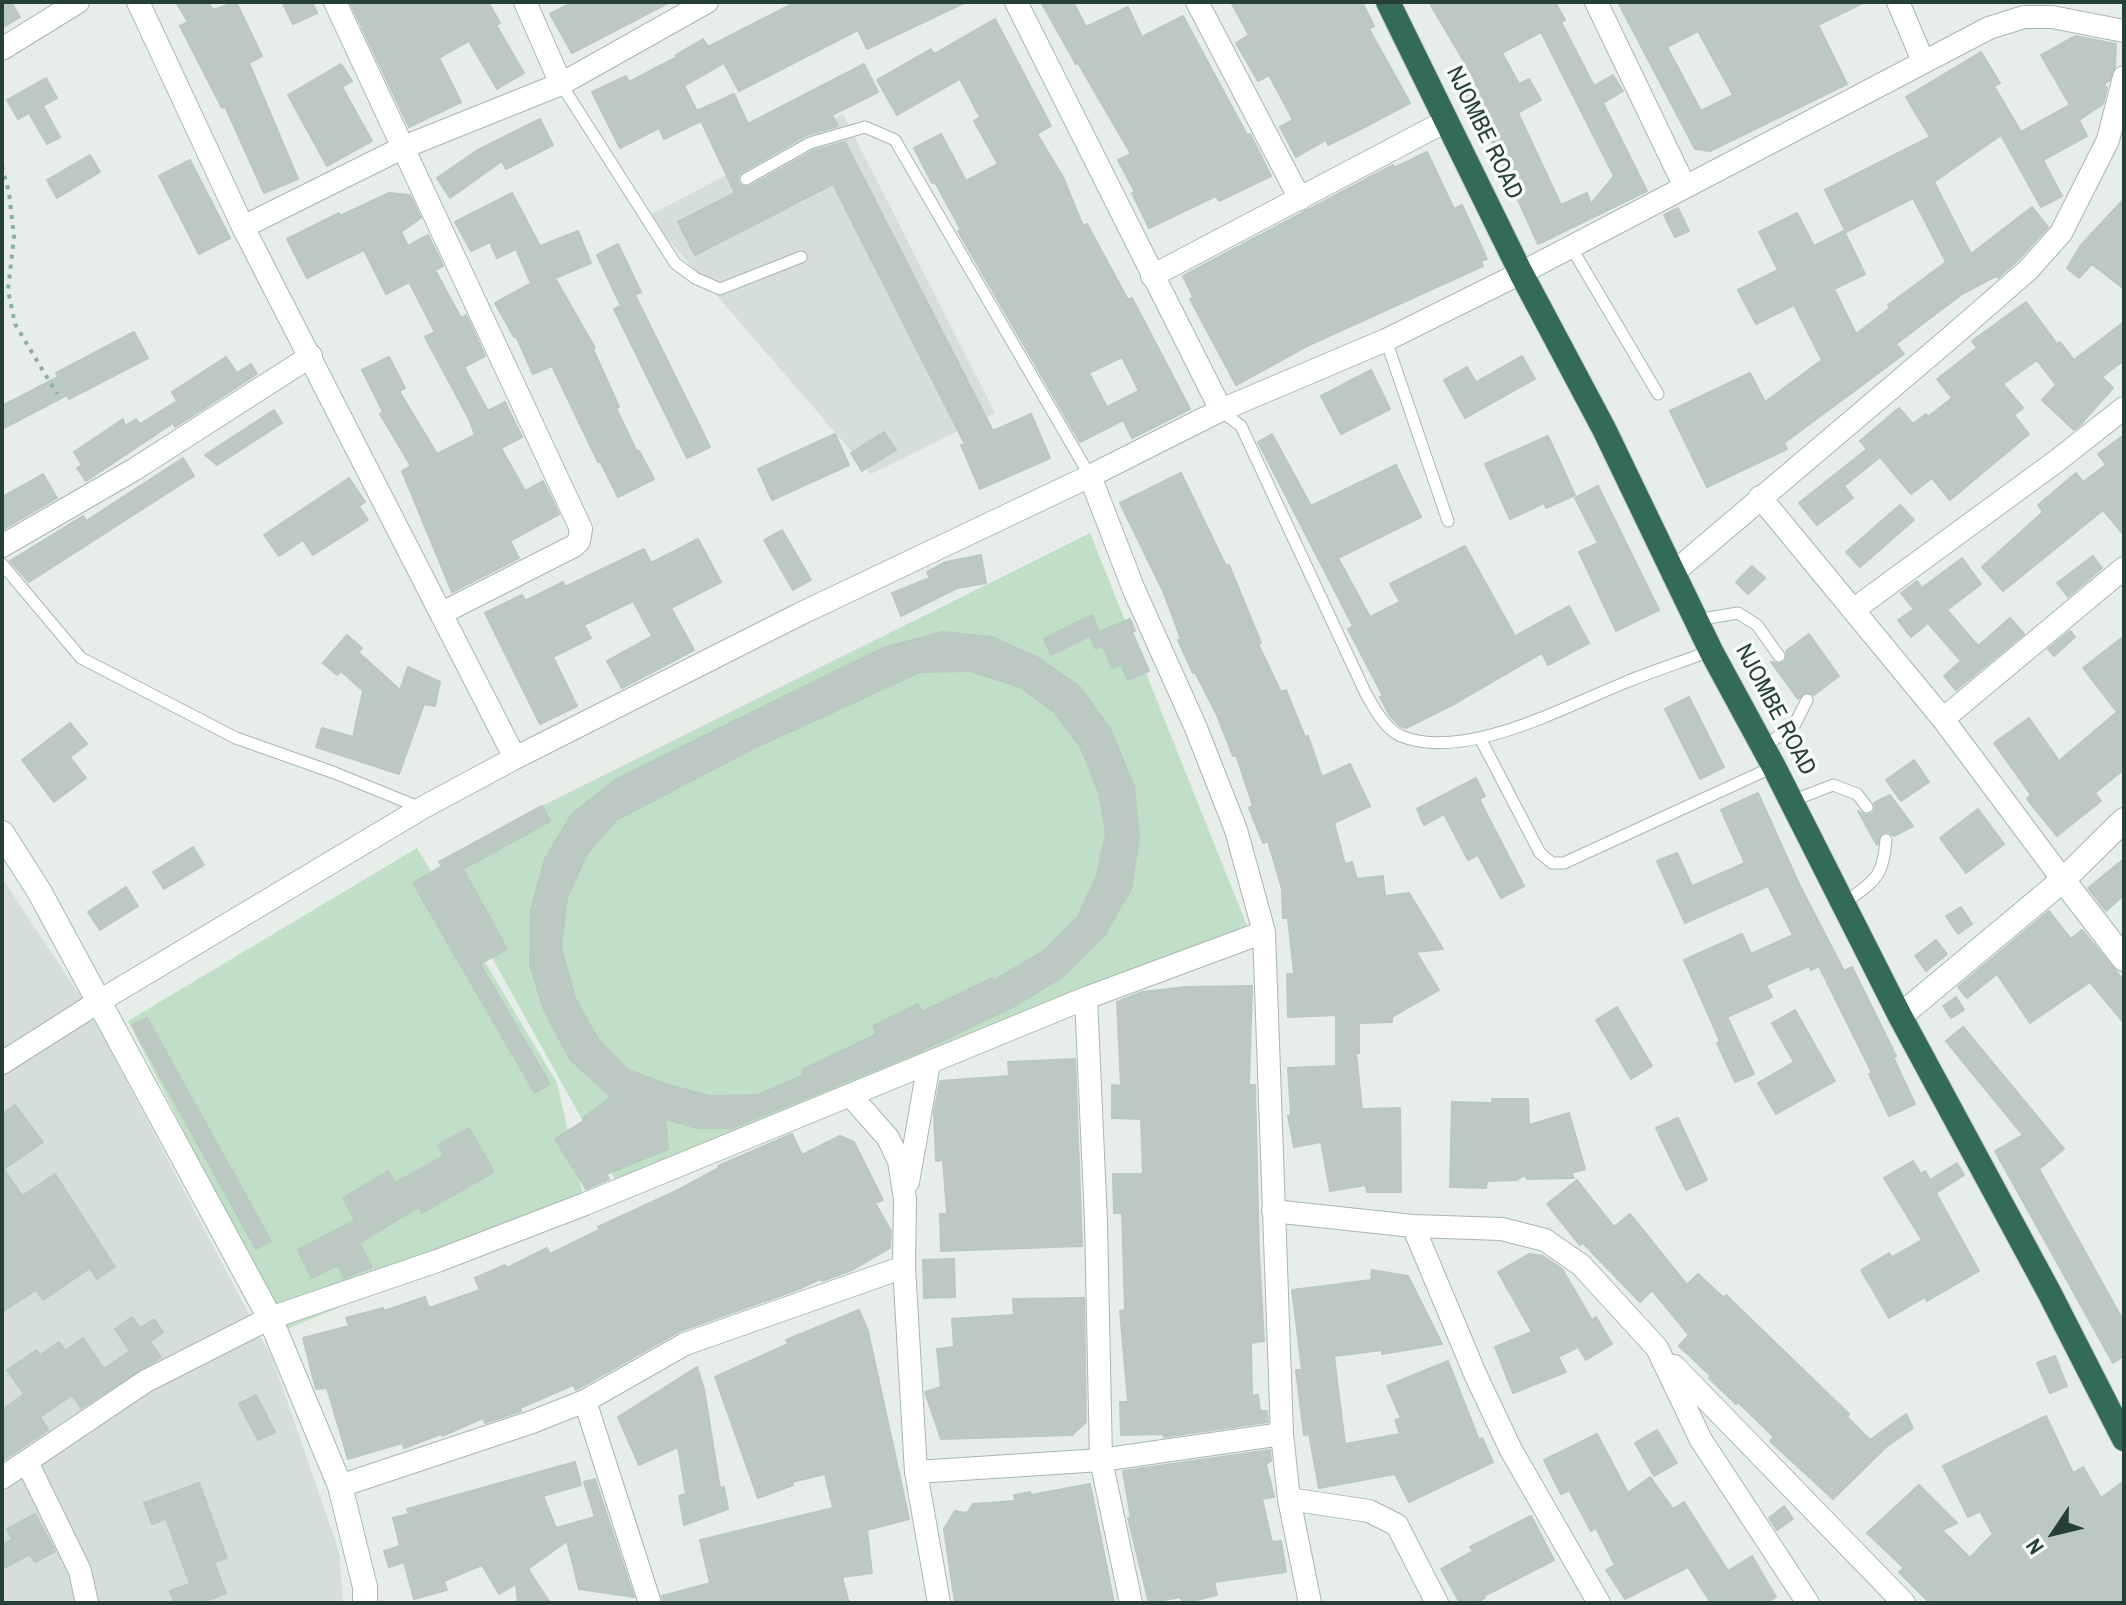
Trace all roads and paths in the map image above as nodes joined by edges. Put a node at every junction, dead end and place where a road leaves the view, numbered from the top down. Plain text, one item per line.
1 (78, 2) edge
2 (138, 2) edge
3 (335, 2) edge
4 (525, 2) edge
5 (707, 2) edge
6 (1016, 2) edge
7 (1197, 2) edge
8 (1388, 2) edge
9 (1596, 2) edge
10 (1898, 2) edge
11 (2124, 31) edge
12 (2, 49) edge
13 (1923, 61) junction
14 (2124, 77) edge
15 (561, 84) junction
16 (1446, 121) junction
17 (404, 147) junction
18 (2, 166) edge
19 (746, 179) dead end
20 (1685, 187) junction
21 (1300, 199) junction
22 (243, 227) junction
23 (1571, 247) junction
24 (801, 257) dead end
25 (1521, 273) junction
26 (1152, 276) junction
27 (1386, 340) junction
28 (311, 356) junction
29 (57, 394) dead end
30 (1658, 394) dead end
31 (2124, 408) edge
32 (1221, 410) junction
33 (1090, 476) junction
34 (1760, 497) junction
35 (1448, 521) dead end
36 (2, 546) edge
37 (2, 564) edge
38 (2124, 568) edge
39 (1673, 573) junction
40 (1853, 610) junction
41 (442, 613) junction
42 (1696, 620) junction
43 (1711, 651) junction
44 (1779, 656) dead end
45 (1807, 700) dead end
46 (1943, 719) junction
47 (1480, 738) junction
48 (1768, 757) junction
49 (515, 758) junction
50 (1791, 801) junction
51 (1867, 807) dead end
52 (422, 808) junction
53 (2124, 820) edge
54 (2, 833) edge
55 (1886, 840) dead end
56 (2063, 880) junction
57 (1843, 904) junction
58 (1264, 932) junction
59 (2124, 959) edge
60 (1086, 998) junction
61 (98, 1002) junction
62 (1900, 1016) junction
63 (2, 1063) edge
64 (929, 1063) junction
65 (851, 1096) junction
66 (905, 1199) junction
67 (1273, 1211) junction
68 (1413, 1226) junction
69 (904, 1267) junction
70 (270, 1318) junction
71 (1657, 1348) junction
72 (585, 1401) junction
73 (1282, 1434) junction
74 (2124, 1439) edge
75 (1101, 1460) junction
76 (27, 1462) junction
77 (916, 1472) junction
78 (2, 1478) edge
79 (340, 1486) junction
80 (1289, 1499) junction
81 (87, 1603) edge
82 (365, 1603) edge
83 (650, 1603) edge
84 (939, 1603) edge
85 (1131, 1603) edge
86 (1310, 1603) edge
87 (1437, 1603) edge
88 (1599, 1603) edge
89 (1808, 1603) edge
90 (1904, 1603) edge

1 - 12 street
2 - 22 street
3 - 17 street
4 - 15 street
5 - 15 street
6 - 26 street
7 - 21 street
8 - 16 highway, NJOMBE ROAD
9 - 20 street
10 - 13 street
11 - 13 street
13 - 20 street
14 - 34 street
15 - 17 street
15 - 24 lane
16 - 21 street
16 - 25 highway, NJOMBE ROAD
17 - 22 street
17 - 41 street
18 - 29 path
19 - 33 lane
20 - 23 street
21 - 26 street
22 - 28 street
23 - 25 street
23 - 30 lane
25 - 27 street
25 - 39 highway, NJOMBE ROAD
26 - 32 street
27 - 32 street
27 - 35 lane
28 - 36 street
28 - 41 street
31 - 40 street
32 - 33 street
32 - 47 lane
33 - 49 street
33 - 58 street
34 - 39 street
34 - 40 street
37 - 52 lane
38 - 46 street
39 - 42 highway, NJOMBE ROAD
40 - 46 street
41 - 49 street
42 - 43 highway, NJOMBE ROAD
42 - 44 lane
43 - 47 lane
43 - 48 highway, NJOMBE ROAD
45 - 48 lane
46 - 56 street
47 - 48 lane
48 - 50 highway, NJOMBE ROAD
49 - 52 street
50 - 51 lane
50 - 57 highway, NJOMBE ROAD
52 - 61 street
53 - 56 street
54 - 61 street
55 - 57 lane
56 - 59 street
56 - 62 street
57 - 62 highway, NJOMBE ROAD
58 - 60 street
58 - 67 street
60 - 64 street
60 - 75 street
61 - 63 street
61 - 70 street
62 - 74 highway, NJOMBE ROAD
64 - 65 street
64 - 66 street
65 - 66 street
65 - 70 street
66 - 69 street
67 - 68 street
67 - 73 street
68 - 71 street
68 - 88 street
69 - 72 street
69 - 77 street
70 - 76 street
70 - 79 street
71 - 89 street
71 - 90 street
72 - 79 street
72 - 83 street
73 - 75 street
73 - 80 street
75 - 77 street
75 - 85 street
76 - 78 street
76 - 81 street
77 - 84 street
79 - 82 street
80 - 86 street
80 - 87 street

